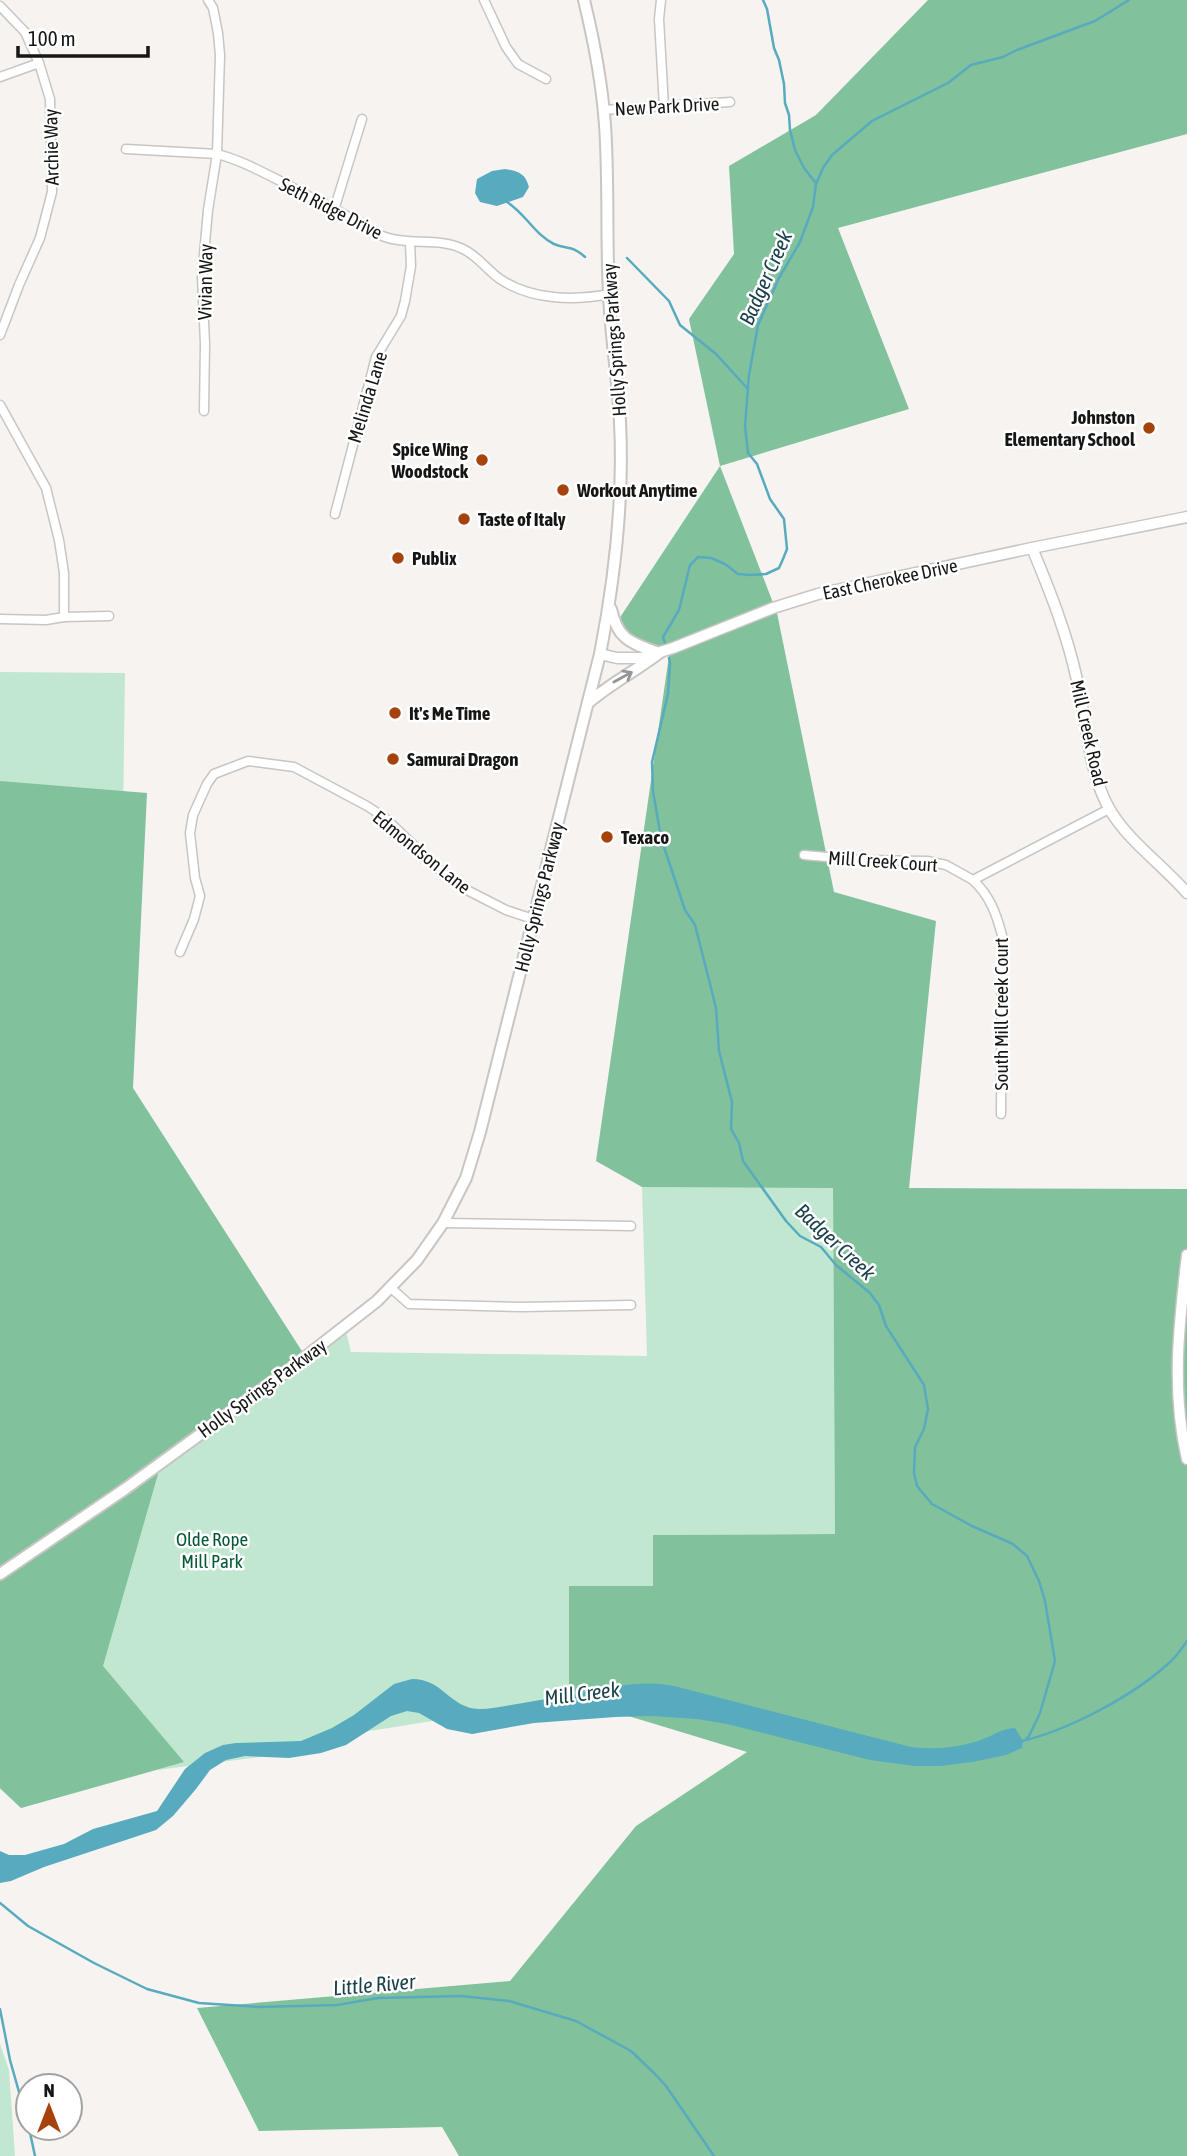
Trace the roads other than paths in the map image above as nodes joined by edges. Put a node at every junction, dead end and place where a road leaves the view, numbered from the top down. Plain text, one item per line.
1 (208, 0) edge
2 (484, 0) edge
3 (584, 0) edge
4 (661, 0) edge
5 (0, 6) edge
6 (39, 63) junction
7 (0, 77) edge
8 (546, 79) dead end
9 (730, 102) dead end
10 (664, 107) junction
11 (603, 110) junction
12 (362, 119) dead end
13 (127, 149) dead end
14 (217, 154) junction
15 (334, 210) junction
16 (410, 242) junction
17 (609, 294) junction
18 (0, 335) edge
19 (0, 405) edge
20 (204, 411) dead end
21 (335, 514) dead end
22 (1187, 517) edge
23 (1032, 548) junction
24 (610, 604) junction
25 (109, 616) dead end
26 (64, 617) junction
27 (0, 619) edge
28 (659, 653) junction
29 (600, 654) junction
30 (588, 703) junction
31 (1110, 809) junction
32 (804, 855) dead end
33 (973, 880) junction
34 (1187, 893) edge
35 (533, 919) junction
36 (180, 952) dead end
37 (1001, 1114) dead end
38 (443, 1223) junction
39 (631, 1226) dead end
40 (1187, 1255) edge
41 (391, 1288) junction
42 (631, 1305) dead end
43 (1187, 1459) edge
44 (0, 1574) edge

1 - 14 street, Vivian Way
2 - 8 street
3 - 11 main road, Holly Springs Parkway
4 - 10 street
5 - 6 street, Archie Way
6 - 7 street
6 - 18 street, Archie Way
9 - 10 street, New Park Drive
10 - 11 street, New Park Drive
11 - 17 main road, Holly Springs Parkway
12 - 15 street
13 - 14 street, Seth Ridge Drive
14 - 15 street, Seth Ridge Drive
14 - 20 street, Vivian Way
15 - 16 street, Seth Ridge Drive
16 - 17 street, Seth Ridge Drive
16 - 21 street, Melinda Lane
17 - 24 main road, Holly Springs Parkway
19 - 26 street
22 - 23 street, East Cherokee Drive
23 - 28 street, East Cherokee Drive
23 - 31 street, Mill Creek Road
24 - 28 main road
24 - 29 main road, Holly Springs Parkway
25 - 26 street
26 - 27 street
28 - 29 street, East Cherokee Drive
30 -> 28 main road
29 - 30 main road, Holly Springs Parkway
30 - 35 main road, Holly Springs Parkway
31 - 33 street
31 - 34 street, Mill Creek Road
32 - 33 street, Mill Creek Court
33 - 37 street, South Mill Creek Court
35 - 36 street, Edmondson Lane
35 - 38 main road, Holly Springs Parkway
38 - 39 street
38 - 41 main road, Holly Springs Parkway
40 - 43 street
41 - 42 street
41 - 44 main road, Holly Springs Parkway

